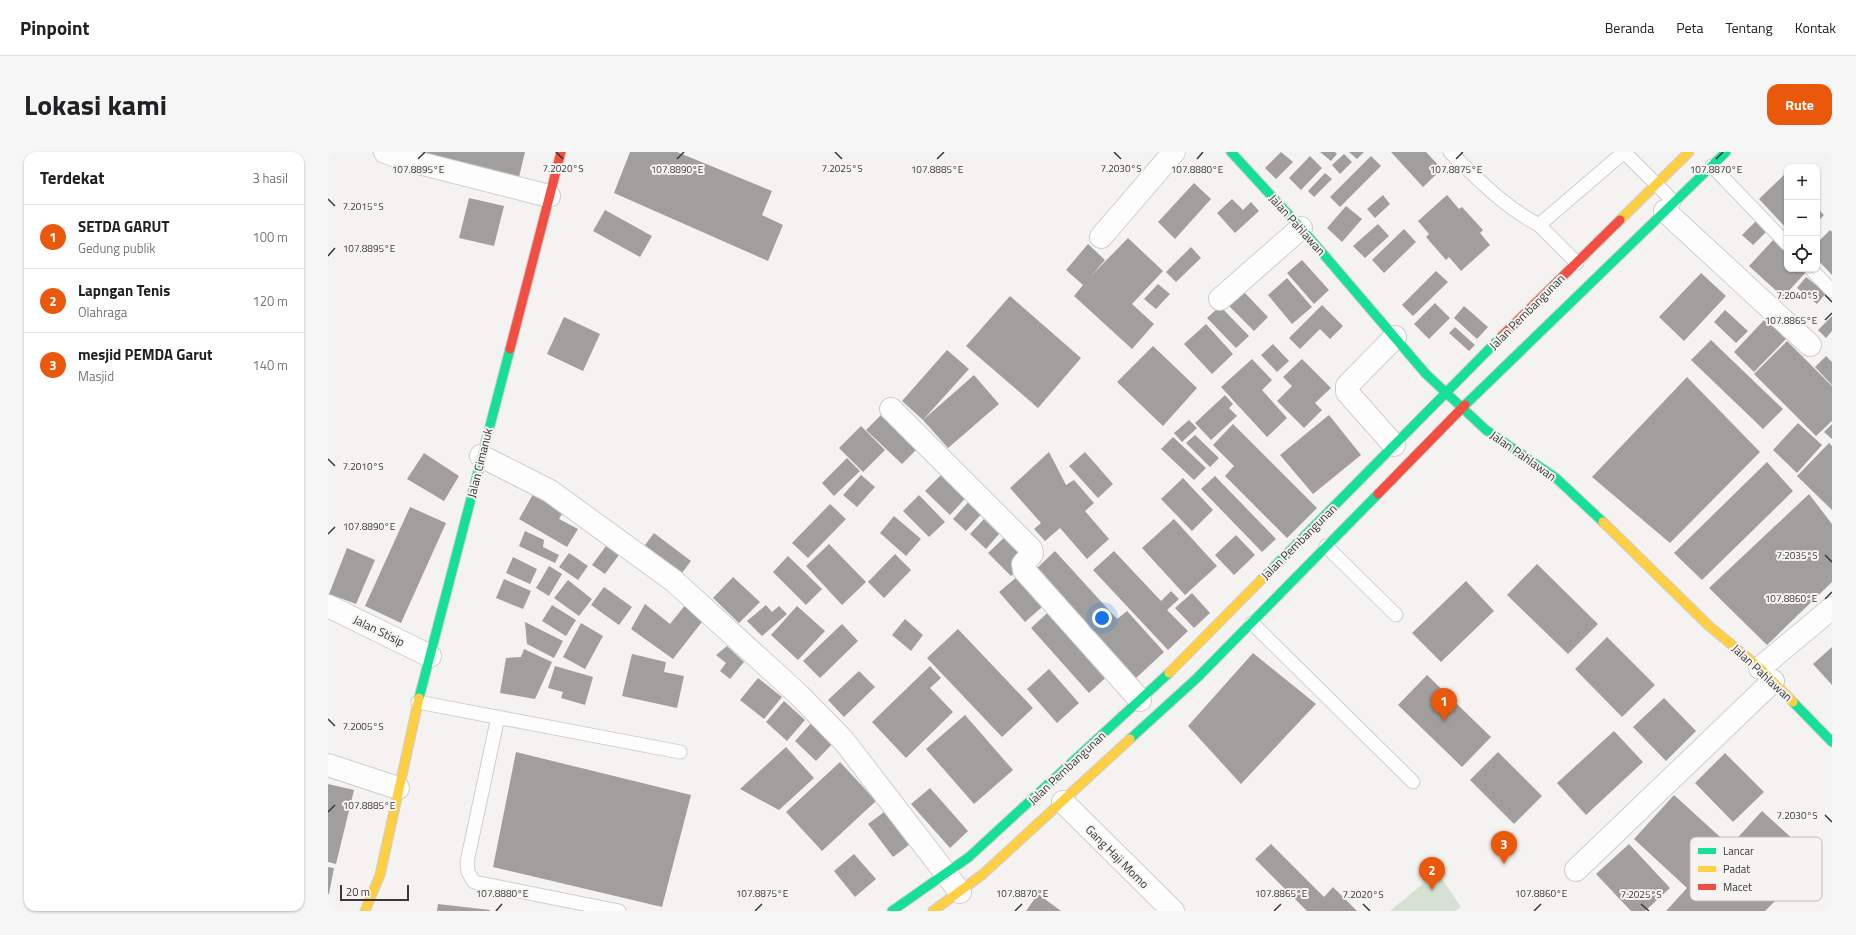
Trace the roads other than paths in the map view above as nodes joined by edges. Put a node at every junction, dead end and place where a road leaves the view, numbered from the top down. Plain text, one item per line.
1 (385, 152) edge
2 (561, 152) edge
3 (1174, 152) edge
4 (1231, 152) edge
5 (1450, 152) edge
6 (1624, 152) edge
7 (1689, 152) edge
8 (1726, 152) edge
9 (1712, 166) junction
10 (1656, 185) junction
11 (549, 196) junction
12 (1670, 206) junction
13 (1539, 225) junction
14 (1301, 228) junction
15 (1101, 237) dead end
16 (1784, 241) edge
17 (1577, 263) junction
18 (1814, 272) edge
19 (1832, 291) edge
20 (1220, 299) dead end
21 (1395, 337) junction
22 (1810, 345) dead end
23 (1446, 392) junction
24 (891, 409) dead end
25 (1463, 409) junction
26 (1394, 445) junction
27 (482, 456) junction
28 (1381, 475) junction
29 (1318, 538) junction
30 (1263, 595) junction
31 (328, 606) edge
32 (1832, 608) edge
33 (1396, 615) dead end
34 (1252, 623) junction
35 (430, 656) junction
36 (1766, 675) junction
37 (1168, 689) junction
38 (1140, 700) junction
39 (418, 702) junction
40 (498, 717) junction
41 (1832, 742) edge
42 (680, 752) dead end
43 (328, 765) edge
44 (401, 782) junction
45 (1413, 782) dead end
46 (1063, 802) junction
47 (1576, 870) dead end
48 (946, 874) junction
49 (380, 875) junction
50 (960, 892) junction
51 (381, 896) dead end
52 (365, 911) edge
53 (619, 911) edge
54 (892, 911) edge
55 (933, 911) edge
56 (1173, 911) edge

1 - 11 street
2 - 11 main road, Jalan Cimanuk
3 - 15 street
4 - 14 main road, Jalan Pahlawan
5 - 13 lane
6 - 10 lane
6 - 13 lane
7 - 10 main road, Jalan Pembangunan
8 - 9 main road, Jalan Pembangunan
9 - 12 main road, Jalan Pembangunan
9 - 16 lane
10 - 12 lane
10 - 17 main road, Jalan Pembangunan
11 - 27 main road, Jalan Cimanuk
12 - 22 street
12 - 25 main road, Jalan Pembangunan
13 - 17 lane
14 - 20 street
14 - 21 main road, Jalan Pahlawan
17 - 23 main road, Jalan Pembangunan
18 - 19 lane
21 - 23 main road, Jalan Pahlawan
21 - 26 street
23 - 25 main road, Jalan Pahlawan
23 - 26 main road, Jalan Pembangunan
24 - 38 street
25 - 28 main road, Jalan Pembangunan
25 - 36 main road, Jalan Pahlawan
26 - 28 main road, Jalan Pembangunan
27 - 35 main road, Jalan Cimanuk
27 - 48 street
28 - 29 main road, Jalan Pembangunan
28 - 29 main road, Jalan Pembangunan
29 - 30 main road, Jalan Pembangunan
29 - 30 main road, Jalan Pembangunan
29 - 33 lane
30 - 34 main road, Jalan Pembangunan
30 - 37 main road, Jalan Pembangunan
31 - 35 street, Jalan Stisip
32 - 36 street
34 - 37 main road, Jalan Pembangunan
34 - 45 lane
35 - 39 main road, Jalan Cimanuk
36 - 41 main road, Jalan Pahlawan
36 - 47 street
37 - 38 main road, Jalan Pembangunan
37 - 46 main road, Jalan Pembangunan
38 - 48 main road, Jalan Pembangunan
39 - 40 lane
39 - 44 main road, Jalan Cimanuk
40 - 42 lane
40 - 53 lane
43 - 44 street
44 - 49 main road, Jalan Cimanuk
46 - 50 main road, Jalan Pembangunan
46 - 56 street, Gang Haji Momo
48 - 50 street
48 - 54 main road, Jalan Pembangunan
49 - 51 main road
49 - 52 main road
50 - 55 main road, Jalan Pembangunan

